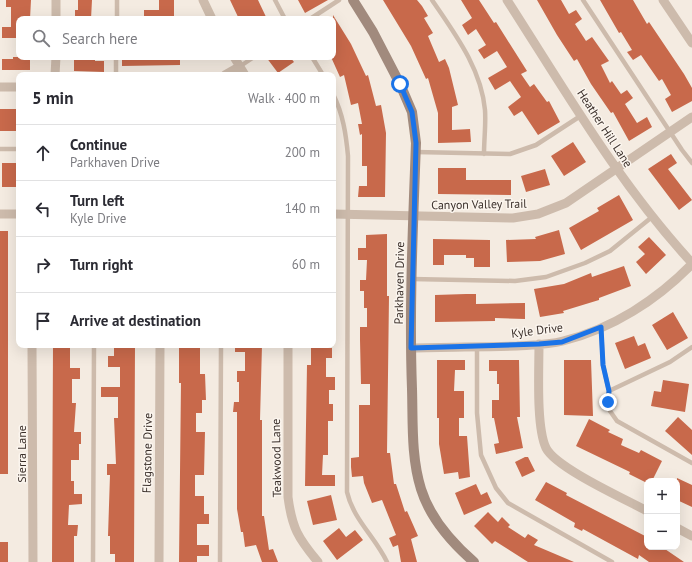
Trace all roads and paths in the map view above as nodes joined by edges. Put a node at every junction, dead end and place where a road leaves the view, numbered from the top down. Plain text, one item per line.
1 (56, 0) edge
2 (117, 0) edge
3 (203, 0) edge
4 (275, 0) edge
5 (339, 0) edge
6 (353, 0) edge
7 (432, 0) edge
8 (507, 0) edge
9 (583, 0) edge
10 (663, 0) edge
11 (56, 16) edge
12 (117, 16) edge
13 (208, 16) edge
14 (283, 16) edge
15 (315, 16) edge
16 (692, 43) edge
17 (56, 60) edge
18 (116, 60) edge
19 (236, 60) edge
20 (250, 60) edge
21 (314, 60) edge
22 (239, 67) junction
23 (56, 72) edge
24 (116, 72) edge
25 (230, 72) edge
26 (243, 72) edge
27 (321, 72) edge
28 (0, 87) edge
29 (16, 87) edge
30 (336, 101) edge
31 (582, 115) junction
32 (692, 117) edge
33 (671, 132) junction
34 (0, 149) edge
35 (16, 149) edge
36 (416, 152) junction
37 (484, 154) junction
38 (692, 163) edge
39 (618, 170) junction
40 (0, 214) edge
41 (16, 214) edge
42 (336, 214) edge
43 (348, 215) junction
44 (414, 217) junction
45 (652, 217) junction
46 (692, 264) edge
47 (412, 279) junction
48 (601, 327) junction
49 (539, 344) junction
50 (477, 347) junction
51 (32, 348) edge
52 (94, 348) edge
53 (160, 348) edge
54 (221, 348) edge
55 (288, 348) edge
56 (411, 348) junction
57 (692, 348) edge
58 (609, 391) junction
59 (692, 463) edge
60 (644, 509) edge
61 (680, 530) edge
62 (692, 536) edge
63 (33, 562) edge
64 (93, 562) edge
65 (158, 562) edge
66 (220, 562) edge
67 (318, 562) edge
68 (387, 562) edge
69 (474, 562) edge
70 (612, 562) edge

1 - 11 street
2 - 12 lane
3 - 13 street
4 - 14 lane
5 - 15 lane
6 - 36 street, Parkhaven Drive
7 - 37 lane
8 - 31 street, Heather Hill Lane
9 - 33 lane
10 - 16 street
17 - 23 street
18 - 24 lane
19 - 22 street
20 - 22 lane
21 - 27 lane
22 - 25 street
22 - 26 street
28 - 29 street
30 - 43 lane
31 - 37 lane
31 - 39 street, Heather Hill Lane
32 - 33 street, Canyon Valley Trail
33 - 38 lane
33 - 39 street, Canyon Valley Trail
34 - 35 lane
36 - 37 lane
36 - 44 street, Parkhaven Drive
39 - 44 street, Canyon Valley Trail
39 - 45 street, Heather Hill Lane
40 - 41 street
42 - 43 street, Canyon Valley Trail
43 - 44 street, Canyon Valley Trail
43 - 68 lane
44 - 47 street, Parkhaven Drive
45 - 46 street, Heather Hill Lane
45 - 47 lane
46 - 48 street, Kyle Drive
47 - 56 street, Parkhaven Drive
48 - 49 street, Kyle Drive
48 - 58 lane
49 - 50 street, Kyle Drive
49 - 60 street
50 - 56 street, Kyle Drive
50 - 70 lane
51 - 63 street, Sierra Lane
52 - 64 lane
53 - 65 street, Flagstone Drive
54 - 66 lane
55 - 67 street, Teakwood Lane
56 - 69 street, Parkhaven Drive
57 - 58 lane
58 - 59 lane
61 - 62 street

